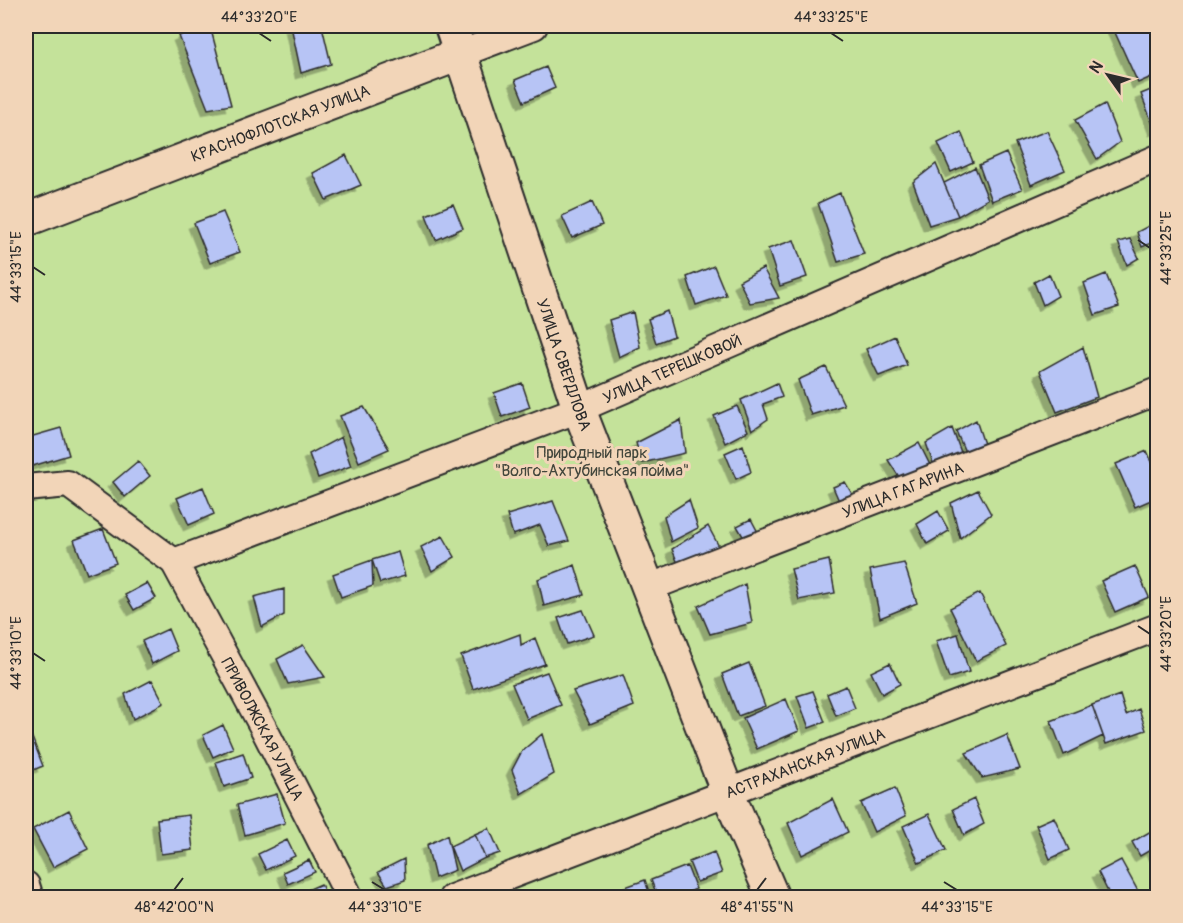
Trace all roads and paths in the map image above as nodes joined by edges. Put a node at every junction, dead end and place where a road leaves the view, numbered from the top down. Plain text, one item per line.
1 (534, 26) edge
2 (456, 40) edge
3 (1158, 158) edge
4 (26, 220) edge
5 (1158, 391) edge
6 (579, 409) junction
7 (26, 488) edge
8 (174, 561) junction
9 (648, 588) junction
10 (1158, 627) edge
11 (727, 791) junction
12 (26, 885) edge
13 (30, 897) edge
14 (350, 897) edge
15 (452, 897) edge
16 (773, 897) edge

1 - 2 street, КРАСНОФЛОТСКАЯ УЛИЦА
2 - 4 street, КРАСНОФЛОТСКАЯ УЛИЦА
2 - 6 street, УЛИЦА СВЕРДЛОВА
3 - 6 street, УЛИЦА ТЕРЕШКОВОЙ
5 - 9 street, УЛИЦА ГАГАРИНА
6 - 8 street, УЛИЦА ТЕРЕШКОВОЙ
6 - 9 street, УЛИЦА СВЕРДЛОВА
7 - 8 street
8 - 14 street, ПРИВОЛЖСКАЯ УЛИЦА
9 - 11 street, УЛИЦА СВЕРДЛОВА
10 - 11 street, АСТРАХАНСКАЯ УЛИЦА
11 - 15 street, АСТРАХАНСКАЯ УЛИЦА
11 - 16 street, УЛИЦА СВЕРДЛОВА
12 - 13 street

